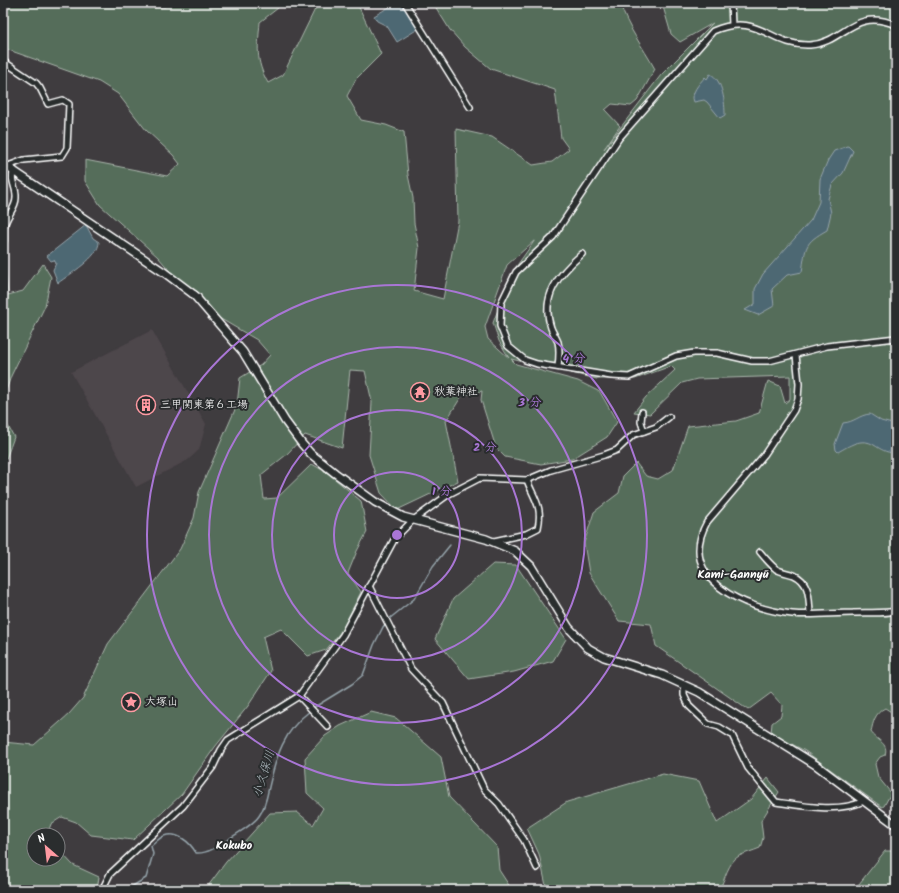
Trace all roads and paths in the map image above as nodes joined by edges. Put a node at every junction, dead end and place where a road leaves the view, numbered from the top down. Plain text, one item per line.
1 (404, 3) edge
2 (731, 3) edge
3 (732, 25) junction
4 (896, 25) edge
5 (3, 62) edge
6 (470, 107) dead end
7 (5, 165) edge
8 (14, 170) junction
9 (4, 240) edge
10 (582, 254) dead end
11 (896, 338) edge
12 (796, 355) junction
13 (558, 367) junction
14 (642, 412) dead end
15 (669, 417) dead end
16 (644, 431) junction
17 (527, 480) junction
18 (412, 521) junction
19 (494, 541) junction
20 (760, 552) dead end
21 (369, 586) junction
22 (896, 611) edge
23 (810, 614) junction
24 (684, 685) junction
25 (299, 696) junction
26 (328, 727) dead end
27 (864, 801) junction
28 (896, 825) edge
29 (536, 868) dead end
30 (102, 890) edge

1 - 6 street
2 - 3 street
3 - 4 street
3 - 13 street
5 - 7 street
7 - 8 street
8 - 9 street
8 - 18 street
10 - 13 street
11 - 12 street
12 - 13 street
12 - 23 street
14 - 16 street
15 - 16 street
16 - 17 street
17 - 18 street
17 - 19 street
18 - 19 street
18 - 21 street
19 - 24 street
20 - 23 street
21 - 25 street
21 - 29 street
22 - 23 street
24 - 27 street
24 - 27 street
25 - 26 street
25 - 30 street
27 - 28 street

